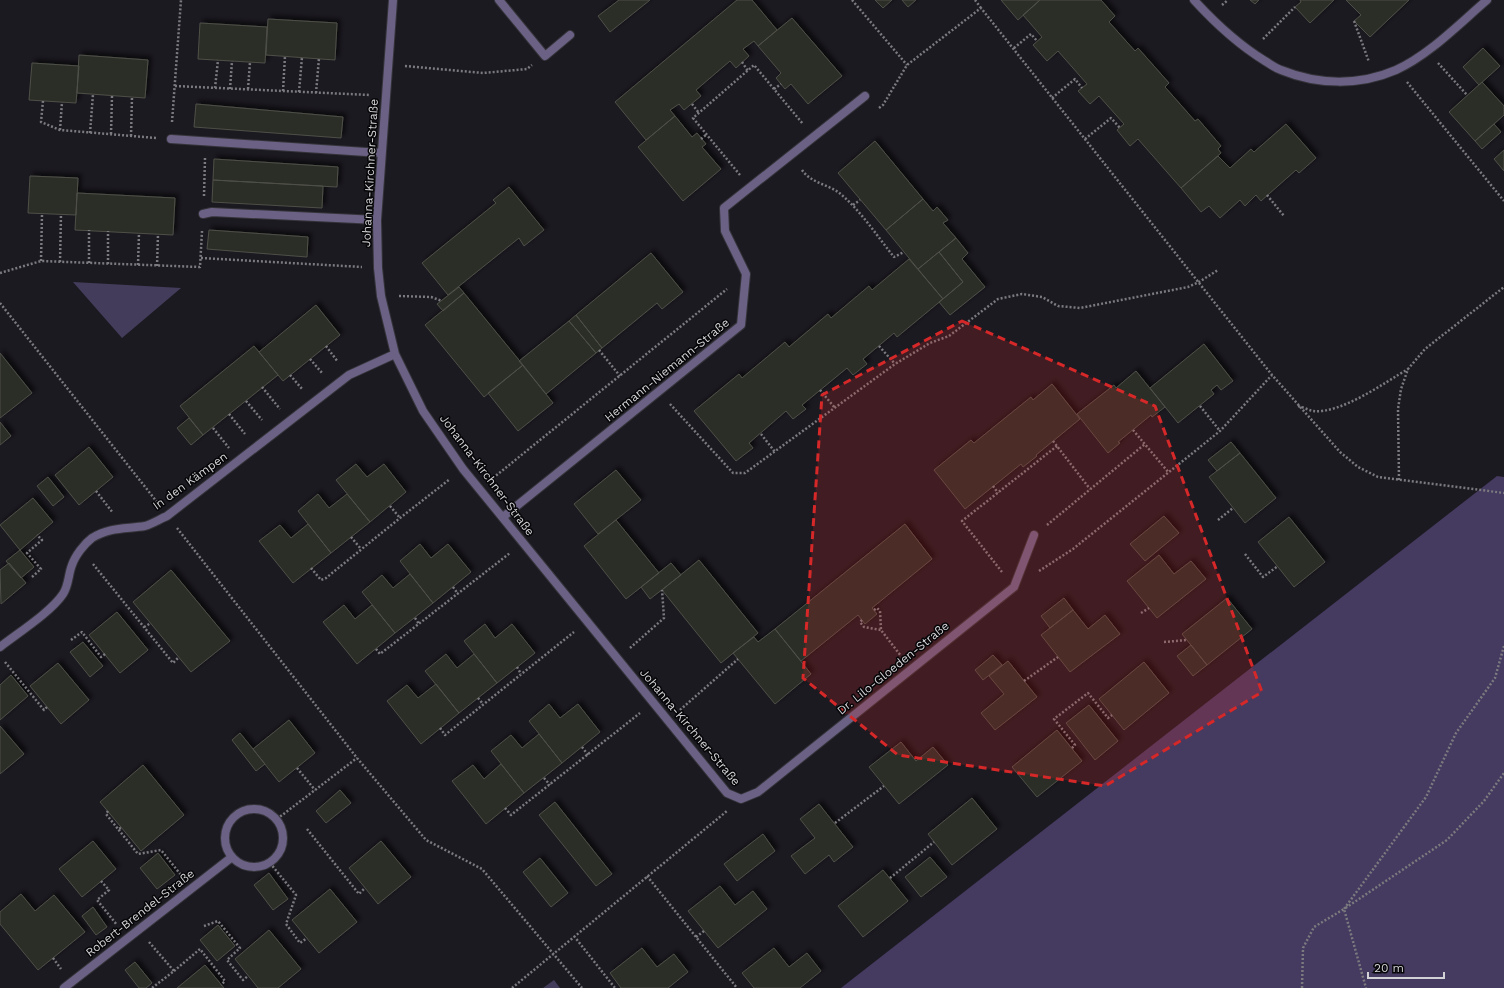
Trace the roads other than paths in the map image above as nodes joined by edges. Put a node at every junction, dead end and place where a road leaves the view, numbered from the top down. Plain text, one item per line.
1 (393, 0) edge
2 (499, 0) edge
3 (1194, 0) edge
4 (1487, 0) edge
5 (570, 35) dead end
6 (865, 96) dead end
7 (171, 139) road end
8 (381, 153) junction
9 (203, 214) dead end
10 (377, 220) junction
11 (395, 354) junction
12 (503, 518) junction
13 (1034, 535) road end
14 (0, 647) edge
15 (741, 800) joint
16 (232, 857) junction
17 (64, 988) edge

1 - 8 street, Johanna-Kirchner-Straße
2 - 5 street
3 - 4 street
6 - 12 street, Hermann-Niemann-Straße
7 - 8 street
8 - 10 street, Johanna-Kirchner-Straße
9 - 10 street
10 - 11 street, Johanna-Kirchner-Straße
11 - 12 street, Johanna-Kirchner-Straße
11 - 14 street, In den Kämpen
12 - 15 street, Johanna-Kirchner-Straße
13 - 15 street, Dr. Lilo-Gloeden-Straße
16 - 16 street
16 - 17 street, Robert-Brendel-Straße

